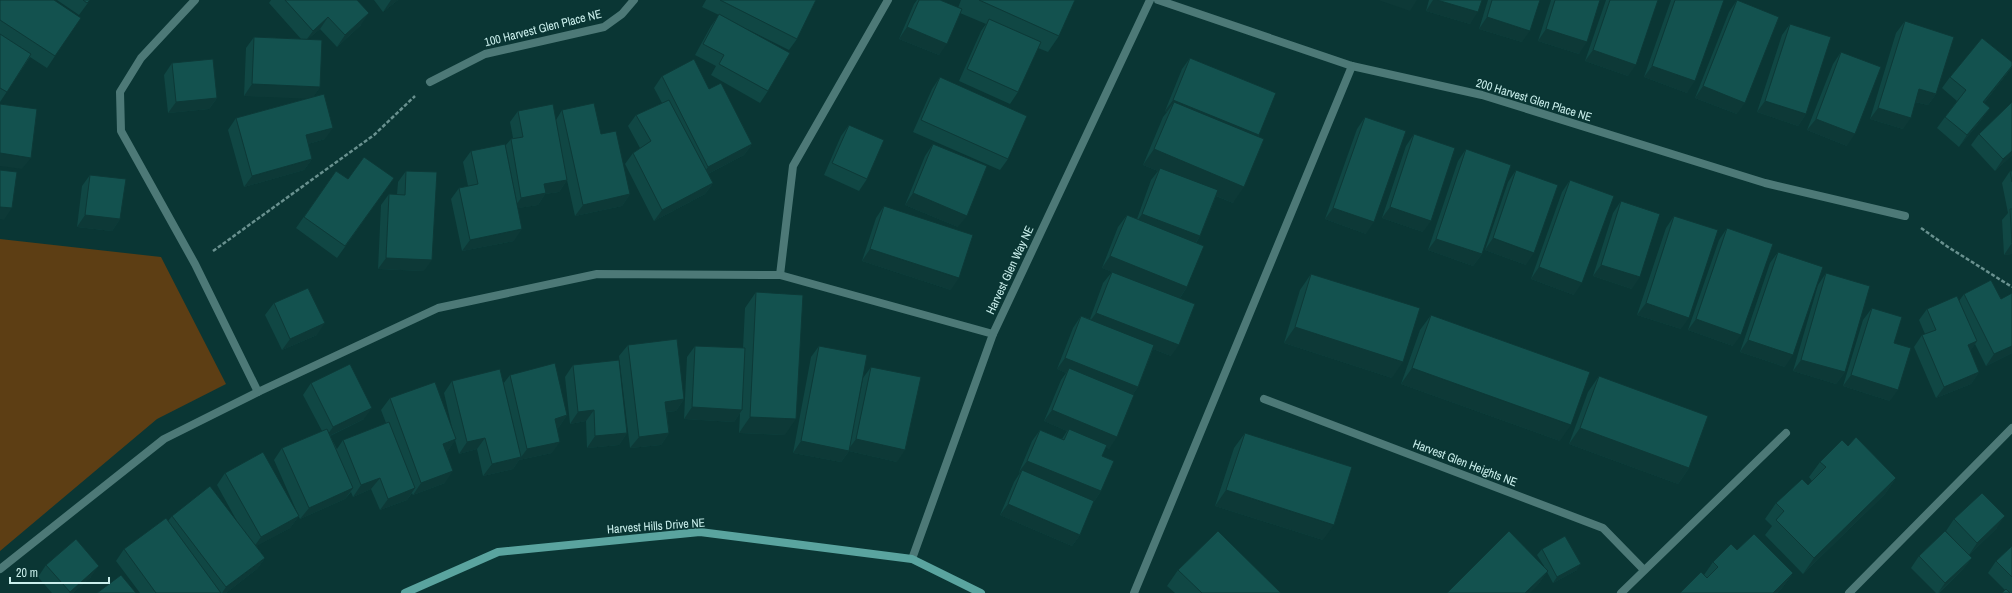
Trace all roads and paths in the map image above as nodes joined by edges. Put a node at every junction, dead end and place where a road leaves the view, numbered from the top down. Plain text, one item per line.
1 (195, 0) edge
2 (634, 0) edge
3 (888, 0) edge
4 (1150, 0) edge
5 (1158, 0) edge
6 (1352, 66) junction
7 (430, 82) joint
8 (1905, 216) joint
9 (195, 264) junction
10 (780, 275) junction
11 (2012, 287) edge
12 (993, 334) junction
13 (258, 392) junction
14 (1264, 399) dead end
15 (2012, 428) edge
16 (1786, 433) dead end
17 (912, 559) junction
18 (0, 569) edge
19 (1644, 570) junction
20 (405, 593) edge
21 (981, 593) edge
22 (1134, 593) edge
23 (1621, 593) edge
24 (1849, 593) edge

1 - 9 street
2 - 7 street, 100 Harvest Glen Place NE
3 - 10 street
4 - 12 street, Harvest Glen Way NE
5 - 6 street, 200 Harvest Glen Place NE
6 - 8 street, 200 Harvest Glen Place NE
6 - 22 street
7 - 9 path
8 - 11 path
9 - 13 street
10 - 12 street
10 - 13 street
12 - 17 street, Harvest Glen Way NE
13 - 18 street
14 - 19 street, Harvest Glen Heights NE
15 - 24 street
16 - 19 street
17 - 20 street, Harvest Hills Drive NE
17 - 21 street, Harvest Hills Drive NE
19 - 23 street

